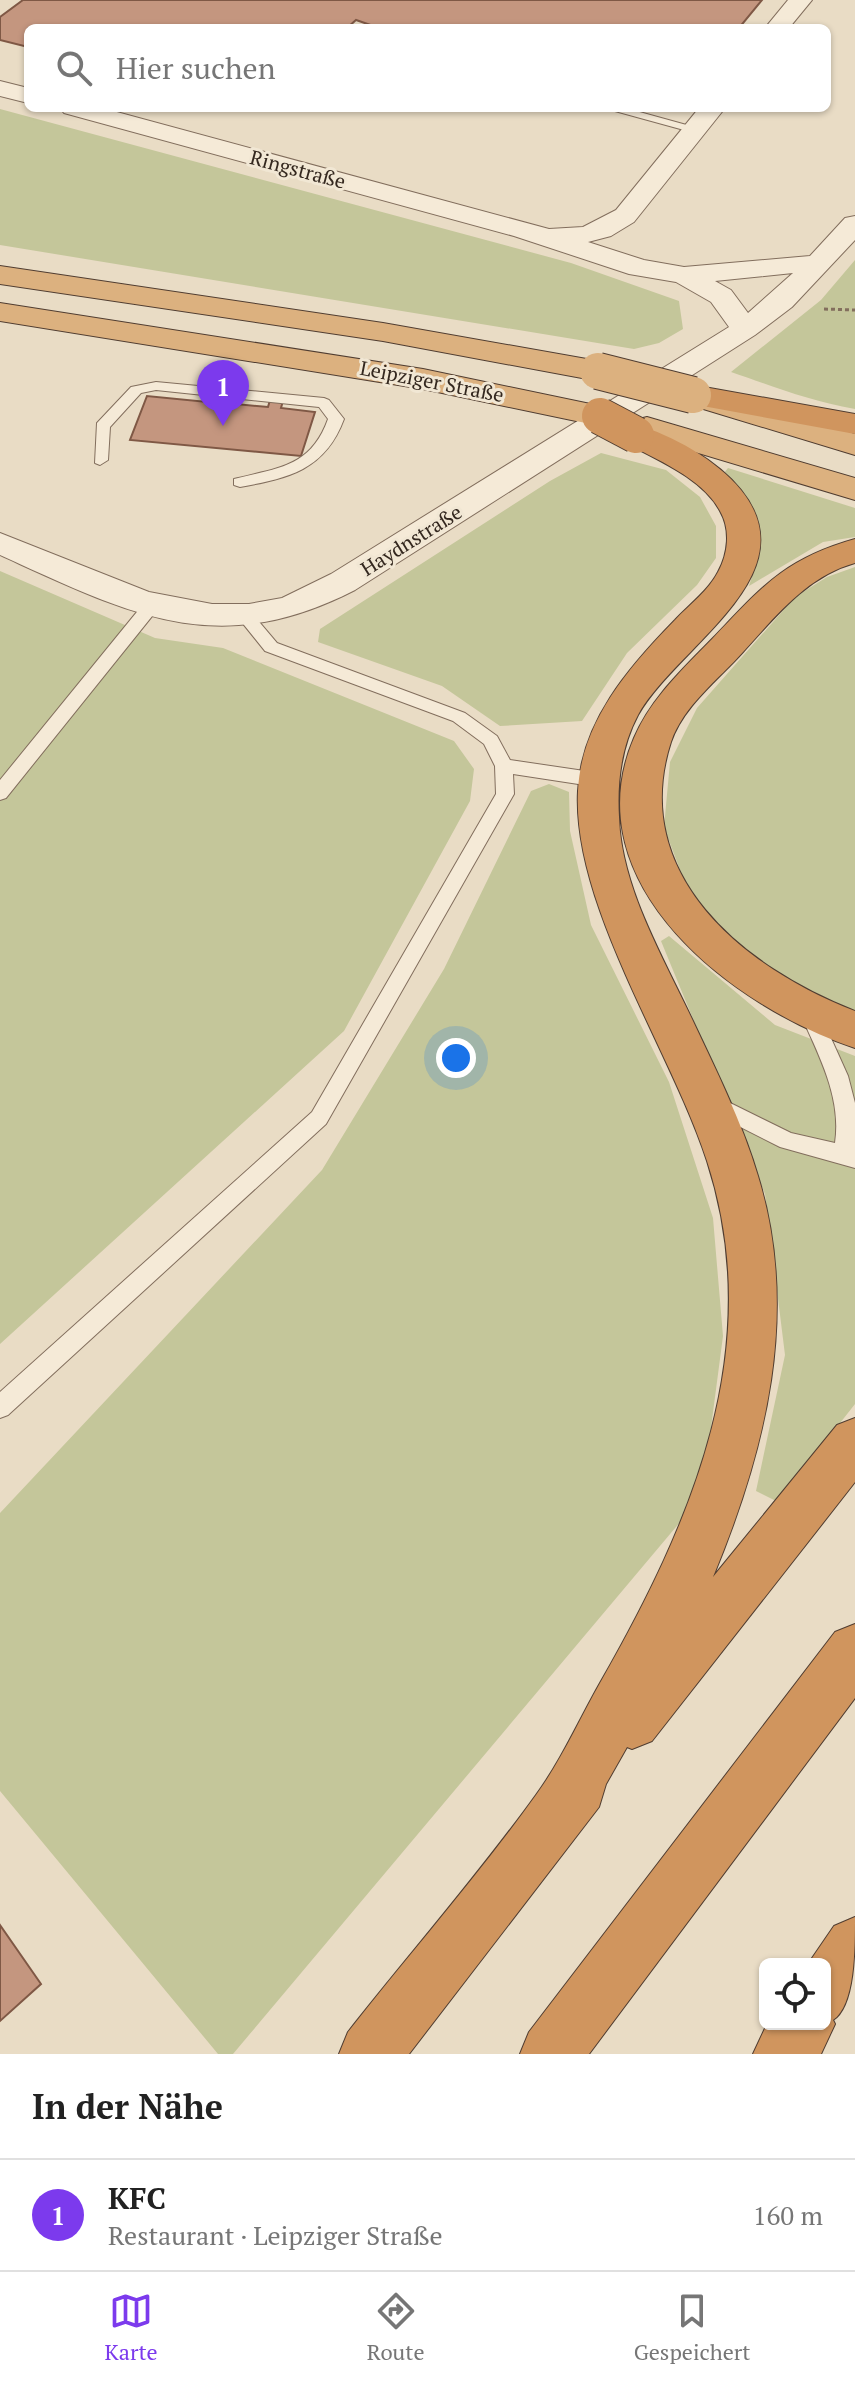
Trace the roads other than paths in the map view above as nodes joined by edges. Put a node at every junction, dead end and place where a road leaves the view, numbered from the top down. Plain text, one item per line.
1 (800, 0) edge
2 (780, 24) edge
3 (0, 88) edge
4 (24, 95) edge
5 (88, 112) edge
6 (626, 112) edge
7 (709, 112) edge
8 (695, 129) junction
9 (625, 216) junction
10 (855, 224) edge
11 (524, 230) junction
12 (819, 264) junction
13 (674, 273) junction
14 (0, 275) edge
15 (0, 312) edge
16 (745, 329) junction
17 (693, 395) junction
18 (855, 424) edge
19 (627, 426) junction
20 (855, 445) edge
21 (100, 460) dead end
22 (240, 482) dead end
23 (855, 489) edge
24 (0, 543) edge
25 (855, 551) edge
26 (151, 606) junction
27 (244, 615) junction
28 (504, 766) junction
29 (598, 780) junction
30 (0, 793) edge
31 (810, 1013) junction
32 (855, 1030) edge
33 (707, 1101) junction
34 (850, 1157) edge
35 (0, 1407) edge
36 (855, 1442) edge
37 (855, 1652) edge
38 (561, 1809) junction
39 (855, 1947) edge
40 (831, 1984) edge
41 (800, 2030) edge
42 (370, 2054) edge
43 (551, 2054) edge
44 (784, 2054) edge

1 - 2 street
3 - 4 street
5 - 11 street, Ringstraße
6 - 8 lane
7 - 8 street, Ringstraße
8 - 9 street, Ringstraße
9 - 11 street, Ringstraße
9 - 13 street, Ringstraße
10 - 12 street
11 - 13 street, Ringstraße
12 - 13 street, Ringstraße
12 - 16 street, Haydnstraße
13 - 16 street, Ringstraße
14 - 17 highway, Leipziger Straße, bridge
15 - 19 highway, Leipziger Straße
16 - 27 street, Haydnstraße
17 - 18 highway
17 - 20 highway, Leipziger Straße
19 - 23 highway, Leipziger Straße
19 - 29 highway
21 - 22 lane
24 - 26 street, Haydnstraße
25 - 31 highway
26 - 27 street, Haydnstraße
26 - 30 lane
27 - 28 lane
28 - 29 lane
28 - 35 lane
29 - 33 highway
31 - 32 highway
31 - 34 lane
33 - 34 lane
33 - 38 highway
36 - 38 highway
37 - 43 highway
38 - 42 highway
39 - 40 highway
41 - 44 highway

